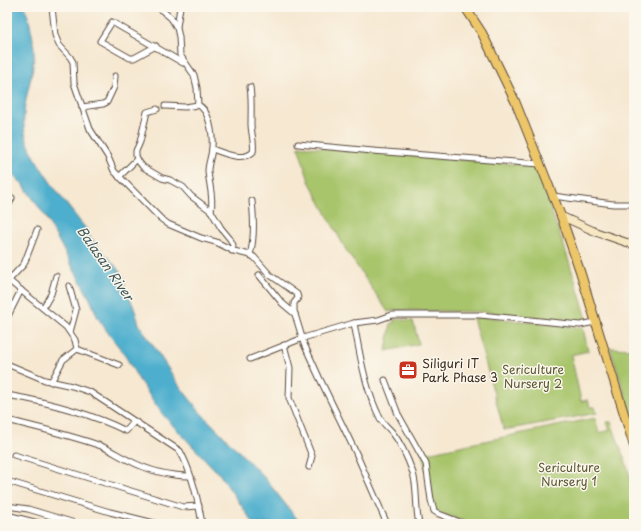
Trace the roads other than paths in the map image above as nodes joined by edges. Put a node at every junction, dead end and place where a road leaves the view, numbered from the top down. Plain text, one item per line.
1 (52, 7) edge
2 (158, 7) edge
3 (180, 7) edge
4 (466, 7) edge
5 (177, 28) junction
6 (156, 46) junction
7 (185, 64) junction
8 (115, 76) dead end
9 (250, 87) dead end
10 (198, 105) junction
11 (165, 106) dead end
12 (82, 107) junction
13 (157, 109) dead end
14 (298, 144) dead end
15 (212, 149) junction
16 (137, 159) junction
17 (540, 164) junction
18 (119, 177) junction
19 (553, 196) junction
20 (12, 198) dead end
21 (252, 201) dead end
22 (634, 204) edge
23 (7, 209) edge
24 (211, 211) junction
25 (561, 216) junction
26 (37, 230) dead end
27 (634, 245) edge
28 (232, 250) junction
29 (250, 255) junction
30 (259, 275) dead end
31 (56, 276) dead end
32 (8, 279) edge
33 (69, 286) dead end
34 (21, 290) junction
35 (43, 308) junction
36 (296, 314) junction
37 (7, 318) edge
38 (595, 322) junction
39 (354, 324) junction
40 (70, 332) junction
41 (303, 338) junction
42 (284, 346) junction
43 (77, 349) junction
44 (250, 359) dead end
45 (7, 364) edge
46 (119, 365) dead end
47 (385, 380) dead end
48 (51, 382) junction
49 (7, 395) edge
50 (7, 420) edge
51 (134, 422) junction
52 (634, 446) edge
53 (14, 455) dead end
54 (309, 467) dead end
55 (190, 476) junction
56 (7, 481) edge
57 (7, 506) edge
58 (199, 506) junction
59 (7, 515) edge
60 (42, 524) edge
61 (78, 524) edge
62 (158, 524) edge
63 (202, 524) edge
64 (387, 524) edge
65 (420, 524) edge
66 (465, 524) edge

1 - 12 street
2 - 5 street
3 - 5 street
4 - 17 main road
5 - 7 street
6 - 6 street
6 - 7 street
7 - 10 street
8 - 12 street
9 - 15 street
10 - 11 street
10 - 15 street
12 - 18 street
13 - 16 street
14 - 17 street
15 - 24 street
16 - 18 street
16 - 24 street
17 - 19 main road
18 - 28 street
19 - 22 street
19 - 25 main road
20 - 23 street
21 - 29 street
24 - 28 street
25 - 27 street
25 - 38 main road
26 - 32 street
28 - 29 street
29 - 36 street
30 - 36 street
31 - 35 street
32 - 34 street
33 - 40 street
34 - 35 street
34 - 37 street
35 - 40 street
36 - 41 street
38 - 39 street
38 - 52 main road
39 - 41 street
39 - 65 street
40 - 43 street
41 - 42 street
41 - 64 street
42 - 44 street
42 - 54 street
43 - 46 street
43 - 48 street
45 - 48 street
47 - 66 street
48 - 51 street
49 - 51 street
50 - 55 street
51 - 55 street
53 - 58 street
55 - 58 street
56 - 62 street
57 - 61 street
58 - 63 street
59 - 60 street

